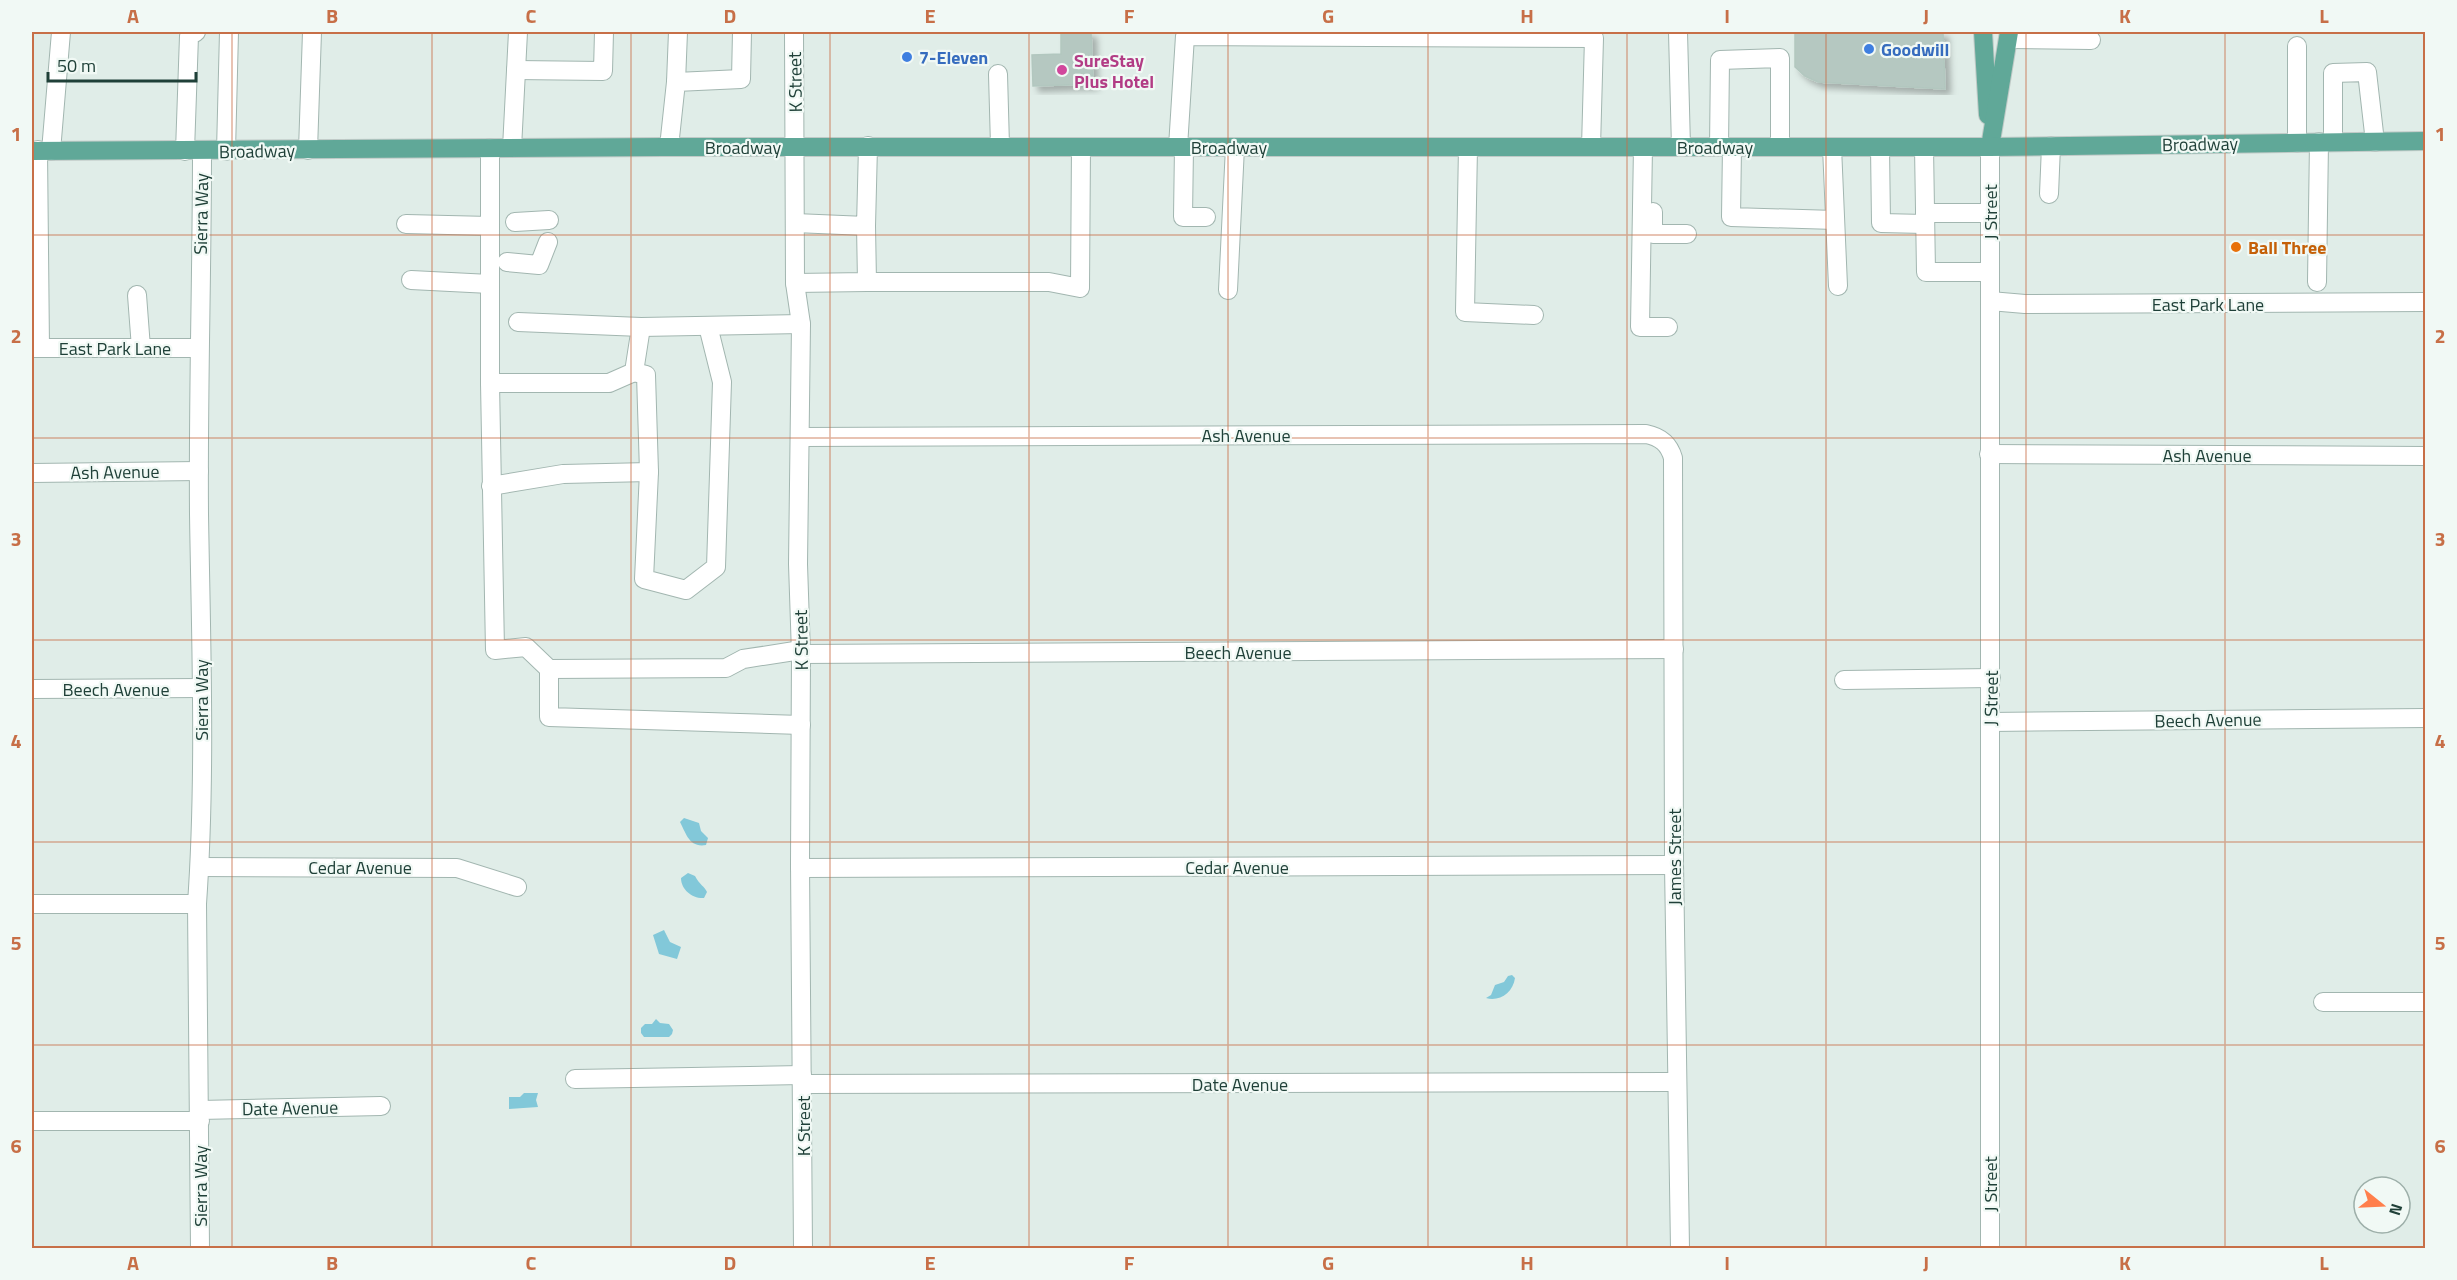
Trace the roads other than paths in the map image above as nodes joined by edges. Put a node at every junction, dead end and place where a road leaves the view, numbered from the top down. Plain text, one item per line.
1 (61, 32) edge
2 (195, 32) edge
3 (229, 32) edge
4 (312, 32) edge
5 (518, 32) edge
6 (604, 32) edge
7 (678, 32) edge
8 (742, 32) edge
9 (794, 32) edge
10 (1678, 32) edge
11 (1983, 32) edge
12 (2009, 35) edge
13 (2091, 40) dead end
14 (2297, 46) dead end
15 (516, 70) junction
16 (998, 74) dead end
17 (676, 82) junction
18 (2426, 141) edge
19 (2326, 142) junction
20 (2374, 142) junction
21 (2297, 143) junction
22 (1000, 146) junction
23 (2051, 146) junction
24 (669, 147) junction
25 (796, 147) junction
26 (868, 147) junction
27 (1081, 147) junction
28 (1181, 147) junction
29 (1235, 147) junction
30 (1468, 147) junction
31 (1591, 147) junction
32 (1648, 147) junction
33 (1681, 147) junction
34 (1726, 147) junction
35 (1780, 147) junction
36 (1832, 147) junction
37 (1880, 147) junction
38 (1924, 147) junction
39 (1990, 147) junction
40 (490, 148) junction
41 (512, 148) junction
42 (40, 150) edge
43 (308, 150) junction
44 (194, 151) junction
45 (226, 151) junction
46 (2049, 194) dead end
47 (1990, 213) junction
48 (1206, 217) dead end
49 (1925, 218) junction
50 (549, 220) dead end
51 (1836, 220) junction
52 (515, 222) dead end
53 (795, 223) junction
54 (406, 224) dead end
55 (866, 225) junction
56 (490, 226) junction
57 (1687, 234) dead end
58 (548, 242) dead end
59 (507, 262) dead end
60 (1990, 272) junction
61 (411, 280) dead end
62 (867, 282) junction
63 (2317, 282) dead end
64 (795, 283) junction
65 (490, 284) junction
66 (1838, 285) dead end
67 (1228, 290) dead end
68 (137, 295) dead end
69 (1990, 301) junction
70 (2426, 302) edge
71 (1534, 315) dead end
72 (518, 322) dead end
73 (801, 324) junction
74 (708, 326) junction
75 (641, 327) junction
76 (1668, 327) dead end
77 (36, 348) edge
78 (141, 348) junction
79 (199, 348) junction
80 (634, 372) junction
81 (490, 383) junction
82 (800, 437) junction
83 (1989, 454) junction
84 (2426, 456) edge
85 (1673, 466) joint
86 (199, 471) junction
87 (32, 472) edge
88 (649, 472) junction
89 (491, 486) junction
90 (1674, 649) junction
91 (801, 652) junction
92 (549, 669) junction
93 (1991, 678) junction
94 (1844, 680) dead end
95 (201, 688) junction
96 (32, 689) edge
97 (2426, 718) edge
98 (1990, 722) junction
99 (801, 725) junction
100 (1674, 865) junction
101 (200, 867) junction
102 (801, 868) junction
103 (517, 887) dead end
104 (32, 904) edge
105 (197, 904) junction
106 (2323, 1002) dead end
107 (2426, 1002) edge
108 (575, 1078) dead end
109 (802, 1080) junction
110 (1677, 1082) junction
111 (381, 1106) dead end
112 (200, 1115) junction
113 (32, 1121) edge
114 (200, 1248) edge
115 (803, 1248) edge
116 (1680, 1248) edge
117 (1990, 1248) edge

1 - 42 street
2 - 44 street, Sierra Way
3 - 45 street
4 - 43 street
5 - 15 street
6 - 15 street
7 - 17 street
8 - 17 street
9 - 25 street, K Street
10 - 33 street
11 - 39 main road, J Street
12 - 13 street
12 - 39 main road, J Street
14 - 21 street
15 - 41 street
16 - 22 street
17 - 24 street
18 - 20 main road, Broadway
19 - 20 main road, Broadway
19 - 20 street
19 - 21 main road, Broadway
19 - 63 street
21 - 23 main road, Broadway
22 - 26 main road, Broadway
22 - 27 main road, Broadway
23 - 39 main road, Broadway
23 - 46 street
24 - 25 main road, Broadway
24 - 41 main road, Broadway
25 - 26 main road, Broadway
25 - 53 street, K Street
26 - 55 street
27 - 28 main road, Broadway
27 - 62 street
28 - 29 main road, Broadway
28 - 31 street
28 - 48 street
29 - 30 main road, Broadway
29 - 67 street
30 - 31 main road, Broadway
30 - 71 street
31 - 32 main road, Broadway
32 - 33 main road, Broadway
32 - 57 street
32 - 76 street
33 - 34 main road, Broadway
34 - 35 main road, Broadway
34 - 35 street
34 - 51 street
35 - 36 main road, Broadway
36 - 37 main road, Broadway
36 - 51 street
37 - 38 main road, Broadway
37 - 49 street
38 - 39 main road, Broadway
38 - 49 street
39 - 47 street, J Street
40 - 41 main road, Broadway
40 - 43 main road, Broadway
40 - 56 street
42 - 44 main road, Broadway
42 - 77 street
43 - 45 main road, Broadway
44 - 45 main road, Broadway
44 - 79 street, Sierra Way
47 - 49 street
47 - 60 street, J Street
49 - 60 street
50 - 52 street
51 - 66 street
53 - 55 street
53 - 64 street, K Street
54 - 56 street
55 - 62 street
56 - 65 street
58 - 59 street
60 - 69 street, J Street
61 - 65 street
62 - 64 street
64 - 73 street, K Street
65 - 81 street
68 - 78 street
69 - 70 street, East Park Lane
69 - 83 street, J Street
72 - 75 street
73 - 74 street
73 - 82 street, K Street
74 - 75 street
74 - 88 street
75 - 80 street
77 - 78 street, East Park Lane
78 - 79 street, East Park Lane
79 - 86 street, Sierra Way
80 - 81 street
80 - 88 street
81 - 89 street
82 - 85 street, Ash Avenue
82 - 91 street, K Street
83 - 84 street, Ash Avenue
83 - 93 street, J Street
85 - 90 street, James Street
86 - 87 street, Ash Avenue
86 - 95 street, Sierra Way
88 - 89 street
89 - 92 street
90 - 91 street, Beech Avenue
90 - 100 street, James Street
91 - 92 street, Beech Avenue
91 - 99 street, K Street
92 - 99 street
93 - 94 street
93 - 98 street, J Street
95 - 96 street, Beech Avenue
95 - 101 street, Sierra Way
97 - 98 street, Beech Avenue
98 - 117 street, J Street
99 - 102 street, K Street
100 - 102 street, Cedar Avenue
100 - 110 street, James Street
101 - 103 street, Cedar Avenue
101 - 105 street, Sierra Way
102 - 109 street, K Street
104 - 105 street
105 - 112 street, Sierra Way
106 - 107 street
108 - 109 street, Date Avenue
109 - 110 street, Date Avenue
109 - 115 street, K Street
110 - 116 street, James Street
111 - 112 street, Date Avenue
112 - 113 street, Date Avenue
112 - 114 street, Sierra Way

